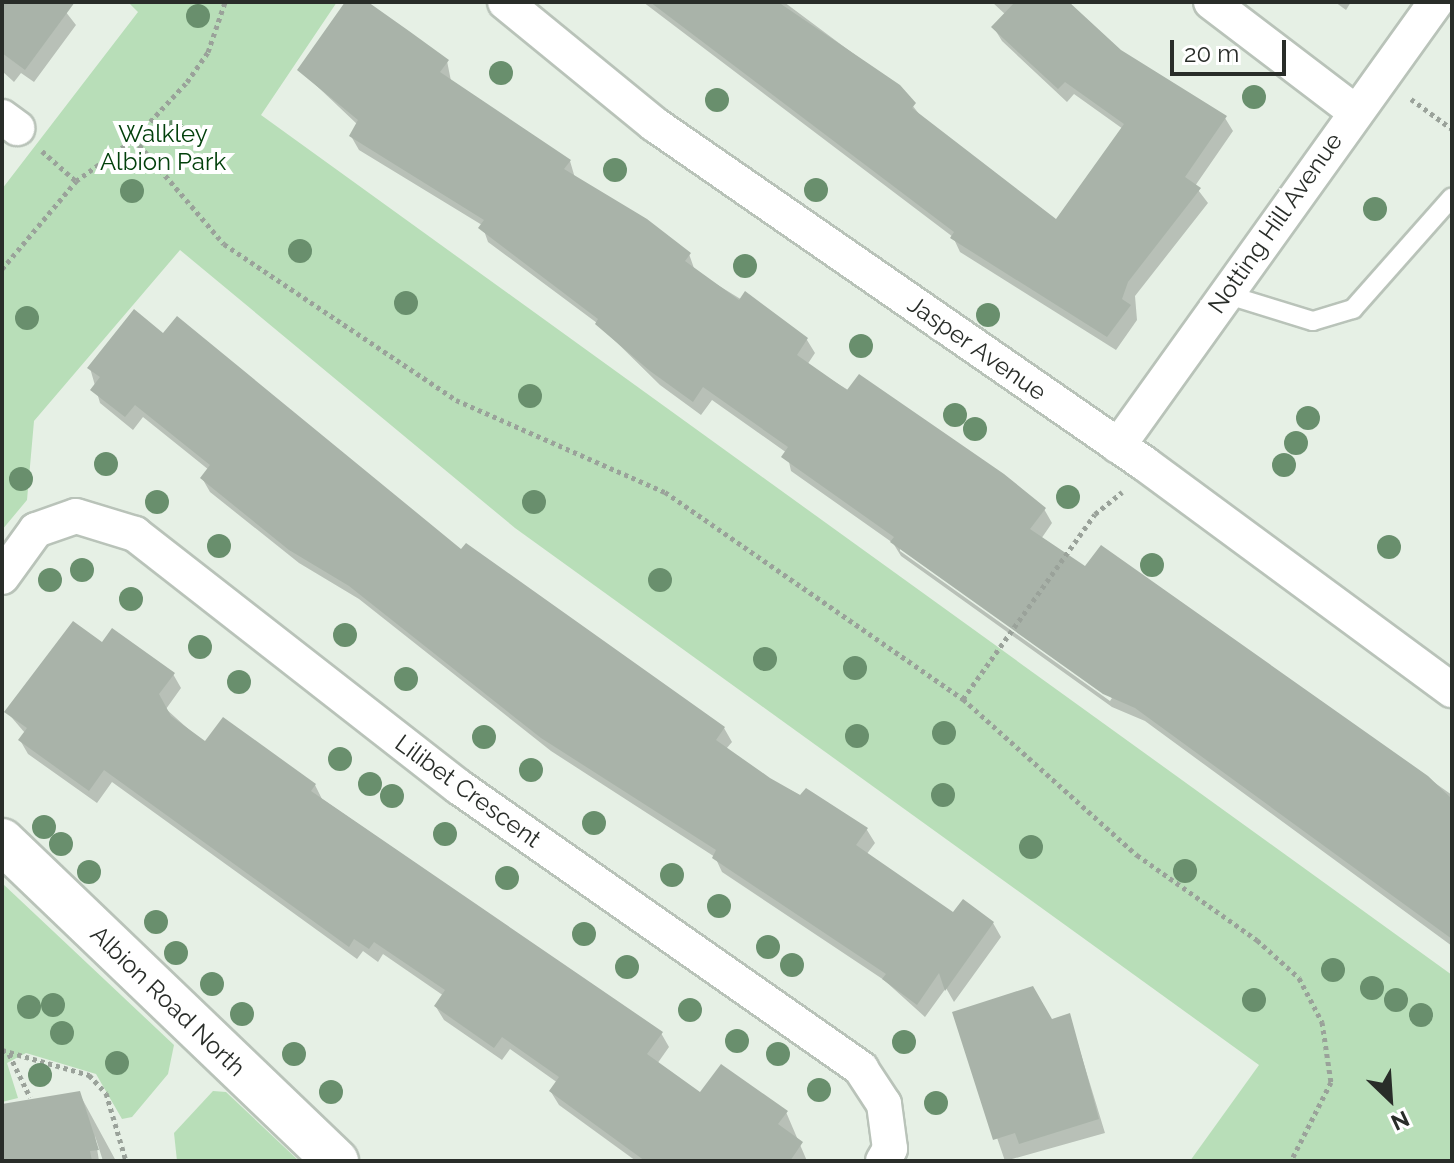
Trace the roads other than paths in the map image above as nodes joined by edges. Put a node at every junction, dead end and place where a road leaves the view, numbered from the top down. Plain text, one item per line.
1 (505, 2) edge
2 (1211, 2) edge
3 (1436, 2) edge
4 (1354, 111) junction
5 (1452, 197) edge
6 (1225, 294) junction
7 (1132, 455) junction
8 (2, 577) edge
9 (1452, 690) edge
10 (2, 841) edge
11 (336, 1161) edge
12 (883, 1161) edge

1 - 7 street, Jasper Avenue
2 - 4 street
3 - 4 street, Notting Hill Avenue
4 - 6 street, Notting Hill Avenue
5 - 6 lane
6 - 7 street, Notting Hill Avenue
7 - 9 street, Jasper Avenue
8 - 12 street, Lilibet Crescent
10 - 11 street, Albion Road North

